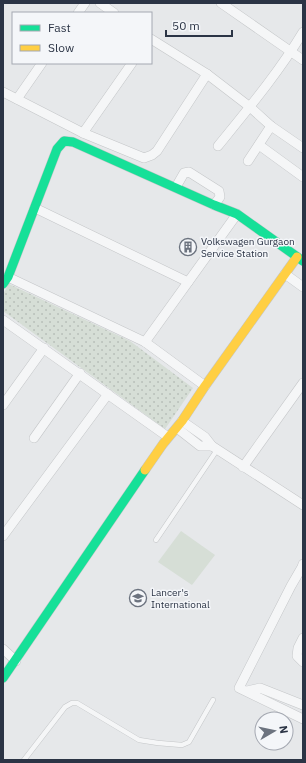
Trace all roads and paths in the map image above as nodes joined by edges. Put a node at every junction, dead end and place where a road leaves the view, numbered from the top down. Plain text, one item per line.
1 (85, 3) edge
2 (100, 3) edge
3 (221, 3) edge
4 (233, 6) edge
5 (79, 12) edge
6 (113, 12) edge
7 (303, 32) edge
8 (152, 41) edge
9 (291, 51) junction
10 (303, 60) edge
11 (41, 64) edge
12 (131, 64) edge
13 (206, 74) junction
14 (3, 92) edge
15 (17, 99) junction
16 (250, 108) junction
17 (271, 126) junction
18 (83, 133) junction
19 (218, 146) dead end
20 (259, 146) junction
21 (303, 148) edge
22 (248, 161) dead end
23 (303, 177) edge
24 (176, 187) junction
25 (214, 205) junction
26 (35, 208) junction
27 (237, 214) junction
28 (300, 259) edge
29 (285, 274) junction
30 (5, 280) edge
31 (188, 282) junction
32 (303, 287) edge
33 (3, 320) edge
34 (145, 342) junction
35 (44, 348) junction
36 (80, 373) junction
37 (303, 384) edge
38 (205, 386) junction
39 (108, 394) junction
40 (3, 405) edge
41 (179, 425) junction
42 (168, 437) junction
43 (34, 438) dead end
44 (215, 448) junction
45 (243, 467) junction
46 (303, 505) edge
47 (3, 536) edge
48 (156, 540) dead end
49 (302, 570) edge
50 (303, 638) edge
51 (3, 649) edge
52 (16, 660) junction
53 (303, 662) edge
54 (3, 678) edge
55 (247, 691) junction
56 (213, 700) dead end
57 (303, 705) edge
58 (303, 719) edge
59 (24, 760) edge

1 - 5 street
2 - 6 street
3 - 4 street
4 - 9 street
7 - 9 street
8 - 13 street
9 - 10 street
9 - 16 street
11 - 15 street
12 - 18 street
13 - 16 street
13 - 18 street
14 - 15 street
15 - 18 street
16 - 17 street
16 - 19 street
17 - 20 street
17 - 21 street
20 - 22 street
20 - 23 street
24 - 25 street
24 - 25 street
24 - 26 street
25 - 27 street
26 - 30 street
26 - 31 street
27 - 28 street
27 - 31 street
28 - 29 street
29 - 32 street
29 - 38 street
30 - 34 street
31 - 34 street
33 - 35 street
34 - 38 street
35 - 36 street
35 - 40 street
36 - 39 street
36 - 43 street
37 - 45 street
38 - 41 street
39 - 42 street
39 - 47 street
41 - 42 street
41 - 44 street
42 - 52 street
44 - 45 street
44 - 48 lane
45 - 46 street
49 - 55 street
50 - 53 street
51 - 52 street
52 - 54 street
55 - 57 street
55 - 58 street
56 - 59 lane

